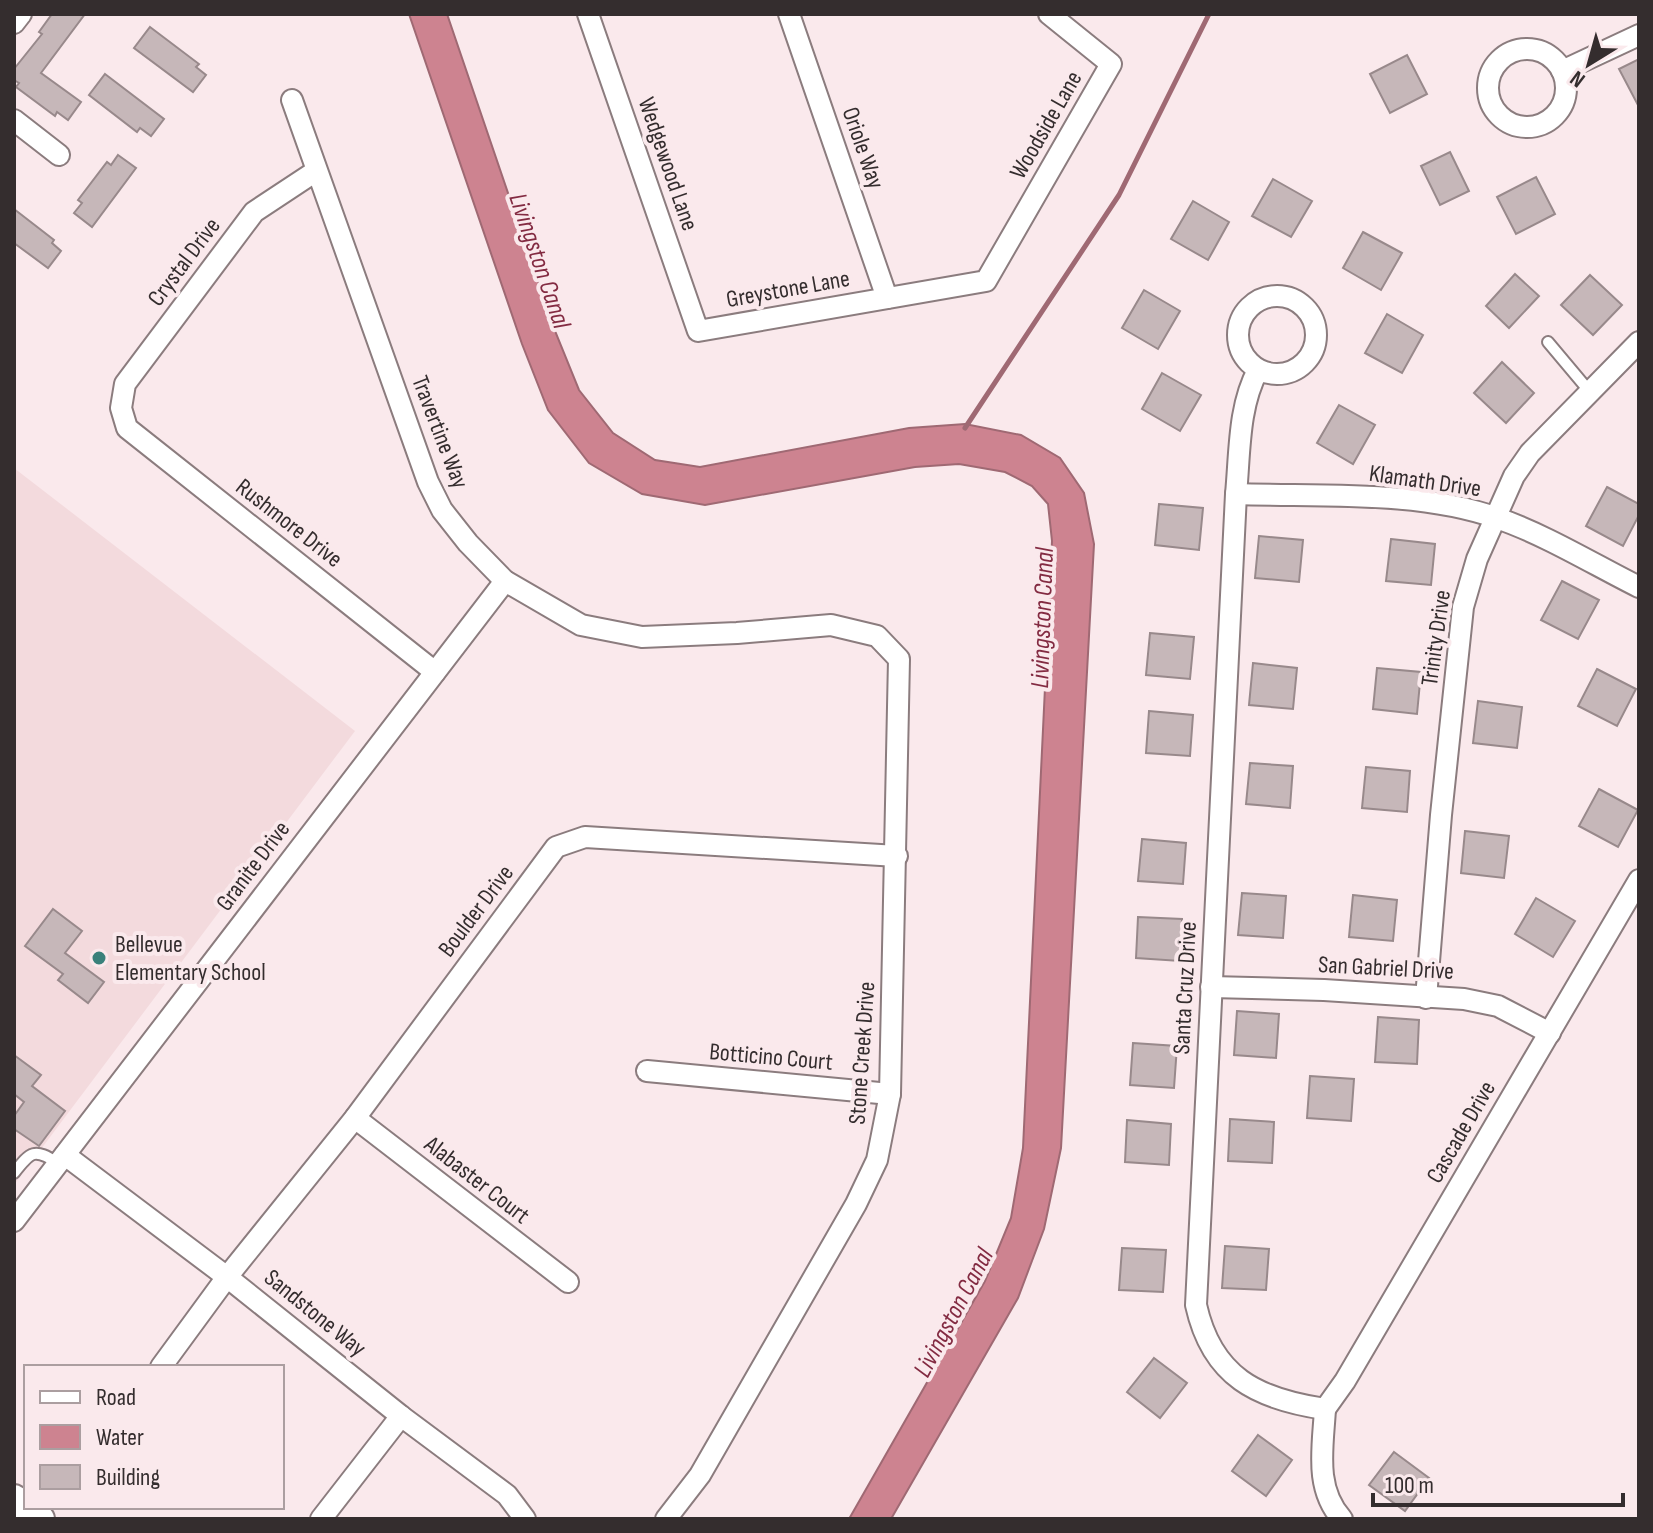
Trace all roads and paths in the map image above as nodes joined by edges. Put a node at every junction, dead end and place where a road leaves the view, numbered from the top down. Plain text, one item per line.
1 (21, 14) edge
2 (588, 14) edge
3 (789, 14) edge
4 (1049, 14) edge
5 (14, 23) edge
6 (1639, 35) edge
7 (1562, 71) dead end
8 (292, 100) dead end
9 (14, 120) edge
10 (59, 155) dead end
11 (316, 171) junction
12 (986, 281) joint
13 (887, 298) junction
14 (698, 331) joint
15 (1548, 342) dead end
16 (1639, 342) edge
17 (1258, 370) dead end
18 (1590, 392) junction
19 (121, 408) joint
20 (1236, 494) junction
21 (1496, 518) junction
22 (505, 581) junction
23 (1639, 587) edge
24 (877, 636) joint
25 (435, 672) junction
26 (897, 856) junction
27 (1639, 880) edge
28 (1211, 987) junction
29 (1426, 998) junction
30 (1550, 1033) junction
31 (647, 1071) dead end
32 (890, 1094) junction
33 (355, 1118) junction
34 (61, 1159) junction
35 (14, 1173) edge
36 (14, 1221) edge
37 (227, 1277) junction
38 (568, 1282) dead end
39 (162, 1365) edge
40 (1325, 1409) junction
41 (401, 1416) junction
42 (321, 1519) edge
43 (525, 1519) edge
44 (666, 1519) edge
45 (1342, 1519) edge

1 - 5 street
2 - 14 street, Wedgewood Lane
3 - 13 street, Oriole Way
4 - 12 street, Woodside Lane
6 - 7 street
8 - 11 street, Travertine Way
9 - 10 street
11 - 19 street, Crystal Drive
11 - 22 street, Travertine Way
12 - 13 street, Greystone Lane
13 - 14 street, Greystone Lane
15 - 18 lane
16 - 18 street, Trinity Drive
17 - 20 street, Santa Cruz Drive
18 - 21 street, Trinity Drive
19 - 25 street, Rushmore Drive
20 - 21 street, Klamath Drive
20 - 28 street, Santa Cruz Drive
21 - 23 street, Klamath Drive
21 - 29 street, Trinity Drive
22 - 24 street, Travertine Way
22 - 25 street, Granite Drive
24 - 26 street, Stone Creek Drive
25 - 34 street, Granite Drive
26 - 32 street, Stone Creek Drive
26 - 33 street, Boulder Drive
27 - 30 street, Cascade Drive
28 - 29 street, San Gabriel Drive
28 - 40 street, Santa Cruz Drive
29 - 30 street, San Gabriel Drive
30 - 40 street, Cascade Drive
31 - 32 street, Botticino Court
32 - 44 street, Stone Creek Drive
33 - 37 street, Boulder Drive
33 - 38 street, Alabaster Court
34 - 35 lane
34 - 36 street, Granite Drive
34 - 37 street, Sandstone Way
37 - 39 street, Boulder Drive
37 - 41 street, Sandstone Way
40 - 45 street
41 - 42 street
41 - 43 street, Sandstone Way

